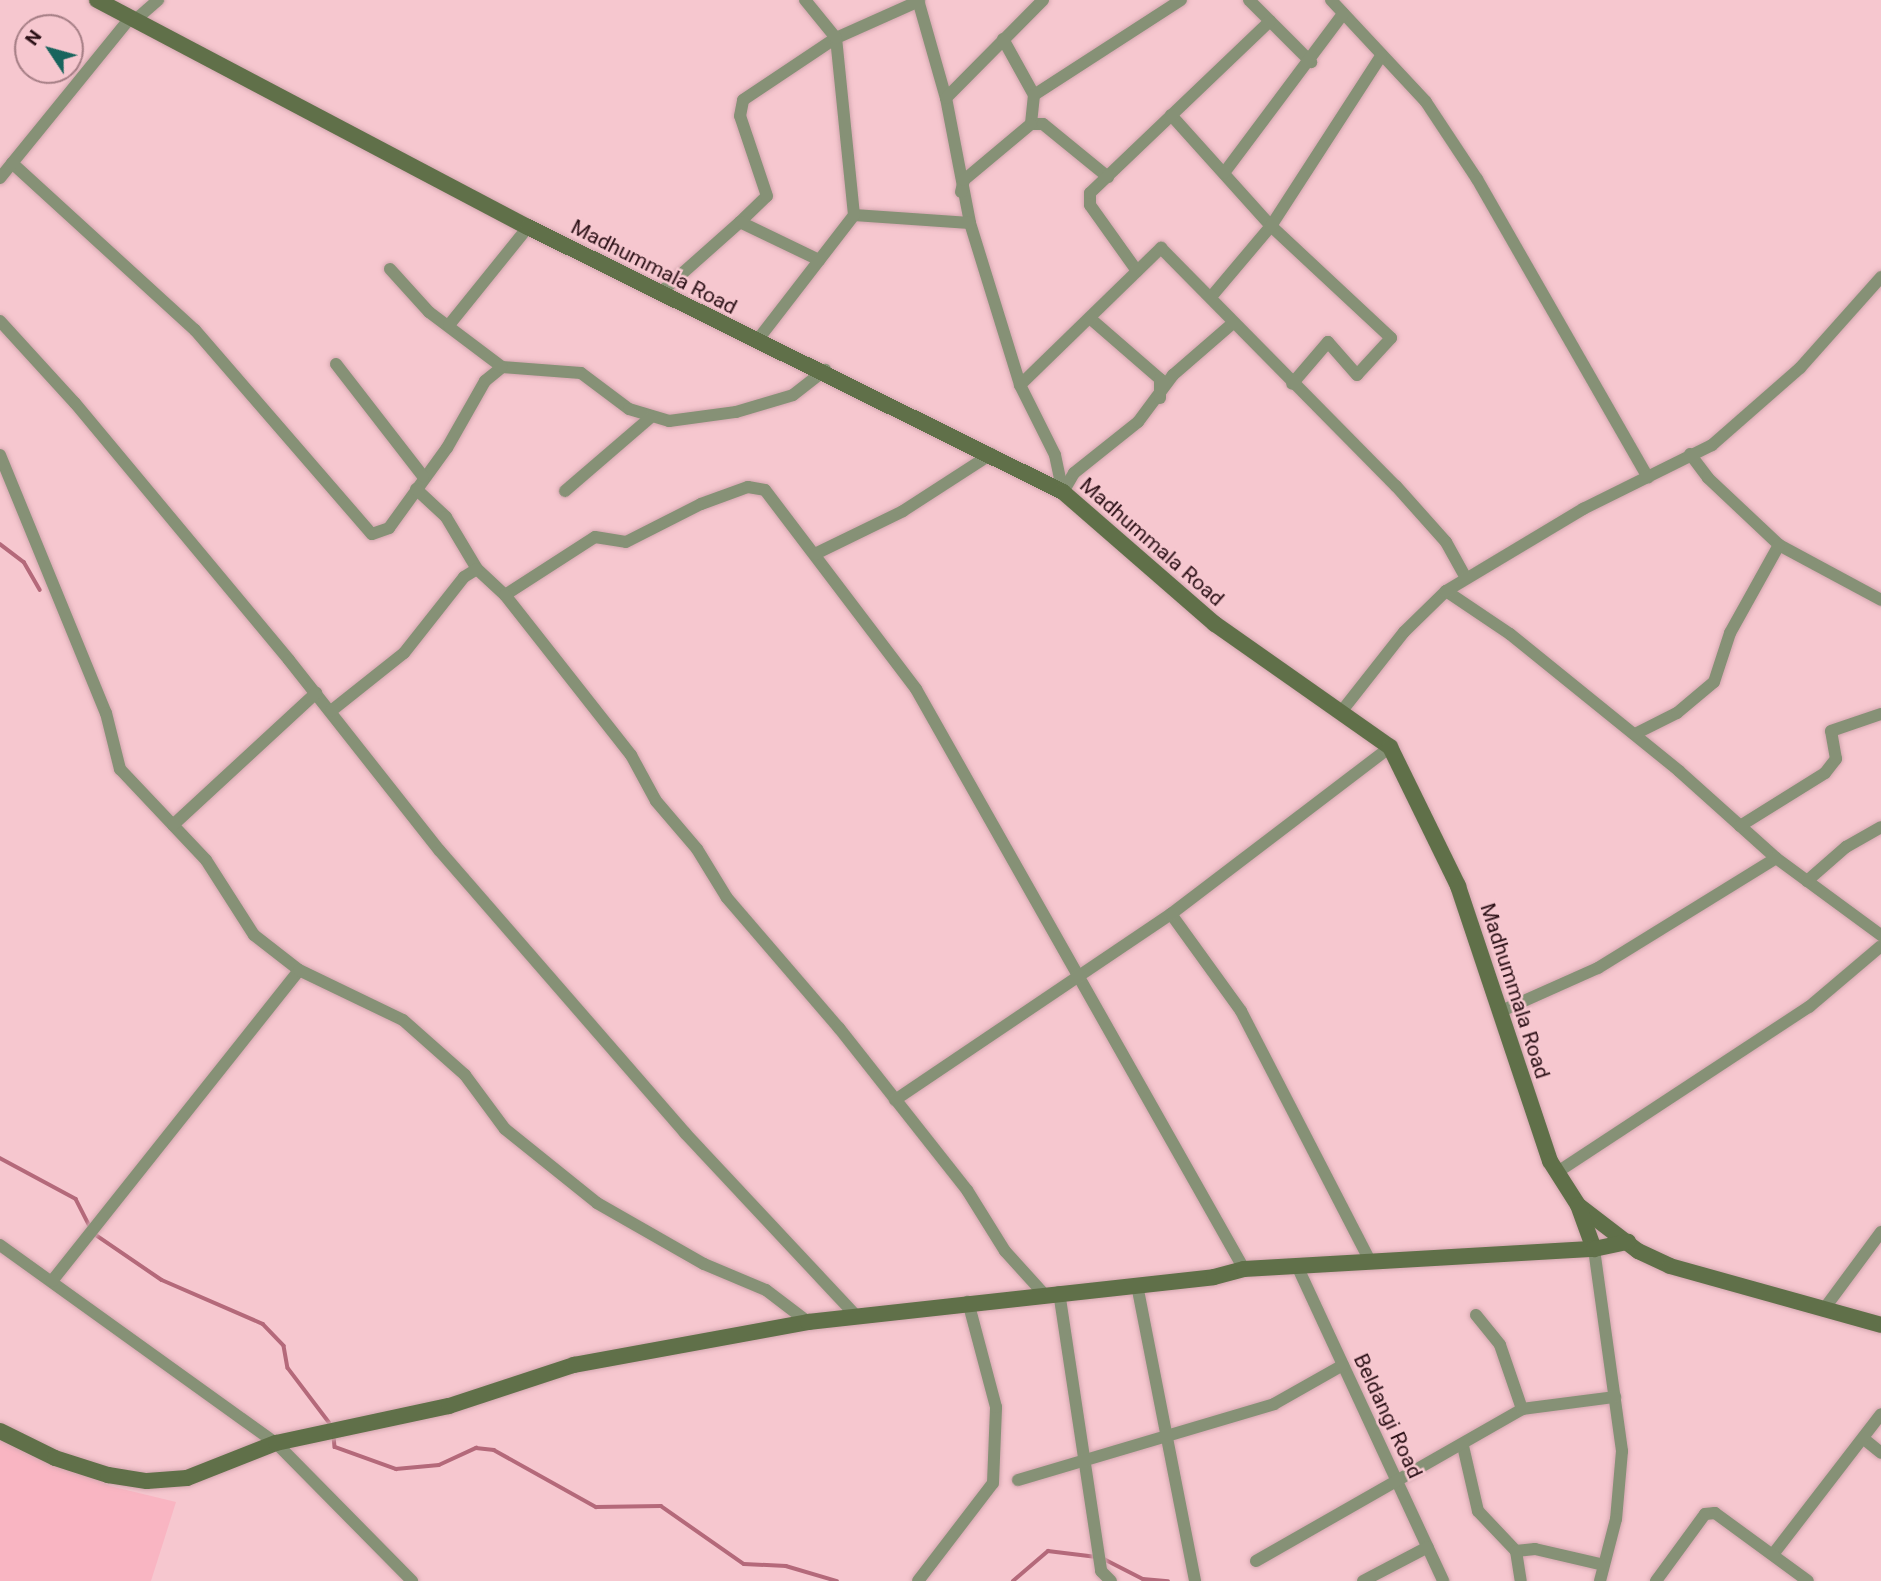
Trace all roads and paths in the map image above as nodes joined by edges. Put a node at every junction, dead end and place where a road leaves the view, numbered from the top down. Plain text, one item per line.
1 (97, 0) edge
2 (158, 0) edge
3 (805, 0) edge
4 (1043, 0) edge
5 (1181, 0) edge
6 (1249, 0) edge
7 (1331, 0) edge
8 (919, 1) edge
9 (1343, 14) junction
10 (132, 20) junction
11 (1270, 21) junction
12 (836, 38) junction
13 (1003, 39) junction
14 (1381, 56) junction
15 (1311, 62) junction
16 (1034, 95) junction
17 (946, 98) junction
18 (1171, 115) junction
19 (1031, 124) junction
20 (12, 163) junction
21 (1224, 173) junction
22 (1108, 177) junction
23 (0, 178) edge
24 (961, 192) junction
25 (854, 215) junction
26 (740, 222) junction
27 (970, 223) junction
28 (1271, 226) junction
29 (528, 227) junction
30 (819, 260) junction
31 (390, 269) dead end
32 (1137, 271) junction
33 (1881, 277) edge
34 (659, 294) junction
35 (1211, 297) junction
36 (1093, 320) junction
37 (0, 321) edge
38 (1233, 323) junction
39 (449, 326) junction
40 (756, 342) junction
41 (336, 364) dead end
42 (502, 366) junction
43 (825, 370) junction
44 (1292, 384) junction
45 (1020, 386) junction
46 (1160, 398) junction
47 (650, 418) junction
48 (991, 454) junction
49 (1690, 454) junction
50 (0, 455) edge
51 (423, 476) junction
52 (1648, 477) junction
53 (416, 489) junction
54 (565, 491) dead end
55 (1063, 492) junction
56 (1779, 545) junction
57 (815, 554) junction
58 (477, 569) junction
59 (1465, 576) junction
60 (1446, 591) junction
61 (505, 595) junction
62 (1881, 600) edge
63 (316, 693) junction
64 (331, 711) junction
65 (1341, 712) junction
66 (1881, 714) edge
67 (1635, 734) junction
68 (1390, 747) junction
69 (173, 825) junction
70 (1740, 826) junction
71 (1881, 827) edge
72 (1776, 858) junction
73 (1807, 881) junction
74 (1171, 914) junction
75 (1881, 935) edge
76 (1881, 946) edge
77 (299, 970) junction
78 (1082, 976) junction
79 (1499, 1013) junction
80 (895, 1100) junction
81 (1556, 1173) junction
82 (1578, 1205) junction
83 (1881, 1233) edge
84 (1628, 1242) junction
85 (0, 1245) edge
86 (1594, 1249) junction
87 (1369, 1259) junction
88 (1298, 1268) junction
89 (1244, 1269) junction
90 (52, 1281) junction
91 (1138, 1285) junction
92 (1052, 1293) junction
93 (968, 1302) junction
94 (1824, 1309) junction
95 (1476, 1315) dead end
96 (856, 1316) junction
97 (808, 1322) junction
98 (1881, 1325) edge
99 (1343, 1365) junction
100 (1615, 1396) junction
101 (1522, 1409) junction
102 (1881, 1414) edge
103 (0, 1431) edge
104 (1166, 1435) junction
105 (1864, 1439) junction
106 (276, 1443) junction
107 (1463, 1446) junction
108 (1881, 1453) edge
109 (1086, 1460) junction
110 (1018, 1480) dead end
111 (1397, 1480) junction
112 (1427, 1547) junction
113 (1516, 1551) junction
114 (1774, 1553) junction
115 (1256, 1561) dead end
116 (1600, 1564) junction
117 (412, 1581) edge
118 (918, 1581) edge
119 (1111, 1581) edge
120 (1195, 1581) edge
121 (1363, 1581) edge
122 (1443, 1581) edge
123 (1521, 1581) edge
124 (1600, 1581) edge
125 (1656, 1581) edge
126 (1808, 1581) edge

1 - 10 street, Madhummala Road
2 - 10 street
3 - 12 street
4 - 13 street
5 - 16 street
6 - 11 street
7 - 9 street
8 - 12 street
8 - 17 street
9 - 14 street
9 - 15 street
10 - 20 street
10 - 29 street, Madhummala Road
11 - 15 street
11 - 18 street
12 - 25 street
12 - 26 street
13 - 16 street
13 - 17 street
14 - 28 street
14 - 52 street
15 - 21 street
16 - 19 street
17 - 24 street
18 - 21 street
18 - 22 street
19 - 22 street
19 - 24 street
20 - 23 street
20 - 53 street
21 - 28 street
22 - 32 street
24 - 27 street
25 - 27 street
25 - 30 street
26 - 30 street
26 - 34 street
27 - 45 street
28 - 35 street
28 - 44 street
29 - 34 street, Madhummala Road
29 - 39 street
30 - 40 street
31 - 39 street
32 - 35 street
32 - 36 street
33 - 49 street
34 - 40 street, Madhummala Road
35 - 38 street
36 - 45 street
36 - 46 street
37 - 63 street
38 - 44 street
38 - 46 street
39 - 42 street
40 - 43 street, Madhummala Road
41 - 51 street
42 - 47 street
42 - 51 street
43 - 47 street
43 - 48 street, Madhummala Road
44 - 59 street
45 - 55 street
46 - 55 street
47 - 54 street
48 - 55 street, Madhummala Road
48 - 57 street
49 - 52 street
49 - 56 street
50 - 69 street
51 - 53 street
52 - 59 street
53 - 58 street
55 - 65 street, Madhummala Road
56 - 62 street
56 - 67 street
57 - 61 street
57 - 78 street
58 - 61 street
58 - 64 street
59 - 60 street
60 - 65 street
60 - 67 street
61 - 80 street
63 - 64 street
63 - 69 street
64 - 96 street
65 - 68 street, Madhummala Road
66 - 70 street
67 - 70 street
68 - 74 street
68 - 79 street, Madhummala Road
69 - 77 street
70 - 72 street
71 - 73 street
72 - 73 street
72 - 79 street
73 - 75 street
74 - 78 street
74 - 87 street
76 - 81 street
77 - 90 street
77 - 97 street
78 - 80 street
78 - 89 street
79 - 81 street, Madhummala Road
80 - 92 street
81 - 82 street, Madhummala Road
82 - 84 street, Madhummala Road
82 - 86 street
83 - 94 street
84 - 86 street
84 - 94 street, Madhummala Road
85 - 90 street
86 - 87 street
86 - 100 street
87 - 88 street
88 - 89 street
88 - 99 street, Beldangi Road
89 - 91 street
90 - 106 street
91 - 92 street
91 - 104 street
92 - 93 street
92 - 109 street
93 - 96 street
93 - 118 street
94 - 98 street, Madhummala Road
95 - 101 street
96 - 97 street
97 - 106 street
99 - 104 street
99 - 111 street, Beldangi Road
100 - 101 street
100 - 116 street
101 - 107 street
102 - 105 street
103 - 106 street
104 - 109 street
104 - 120 street
105 - 108 street
105 - 114 street
106 - 117 street
107 - 111 street
107 - 113 street
109 - 110 street
109 - 119 street
111 - 112 street, Beldangi Road
111 - 115 street
112 - 121 street
112 - 122 street, Beldangi Road
113 - 116 street
113 - 123 street
114 - 125 street
114 - 126 street
116 - 124 street

